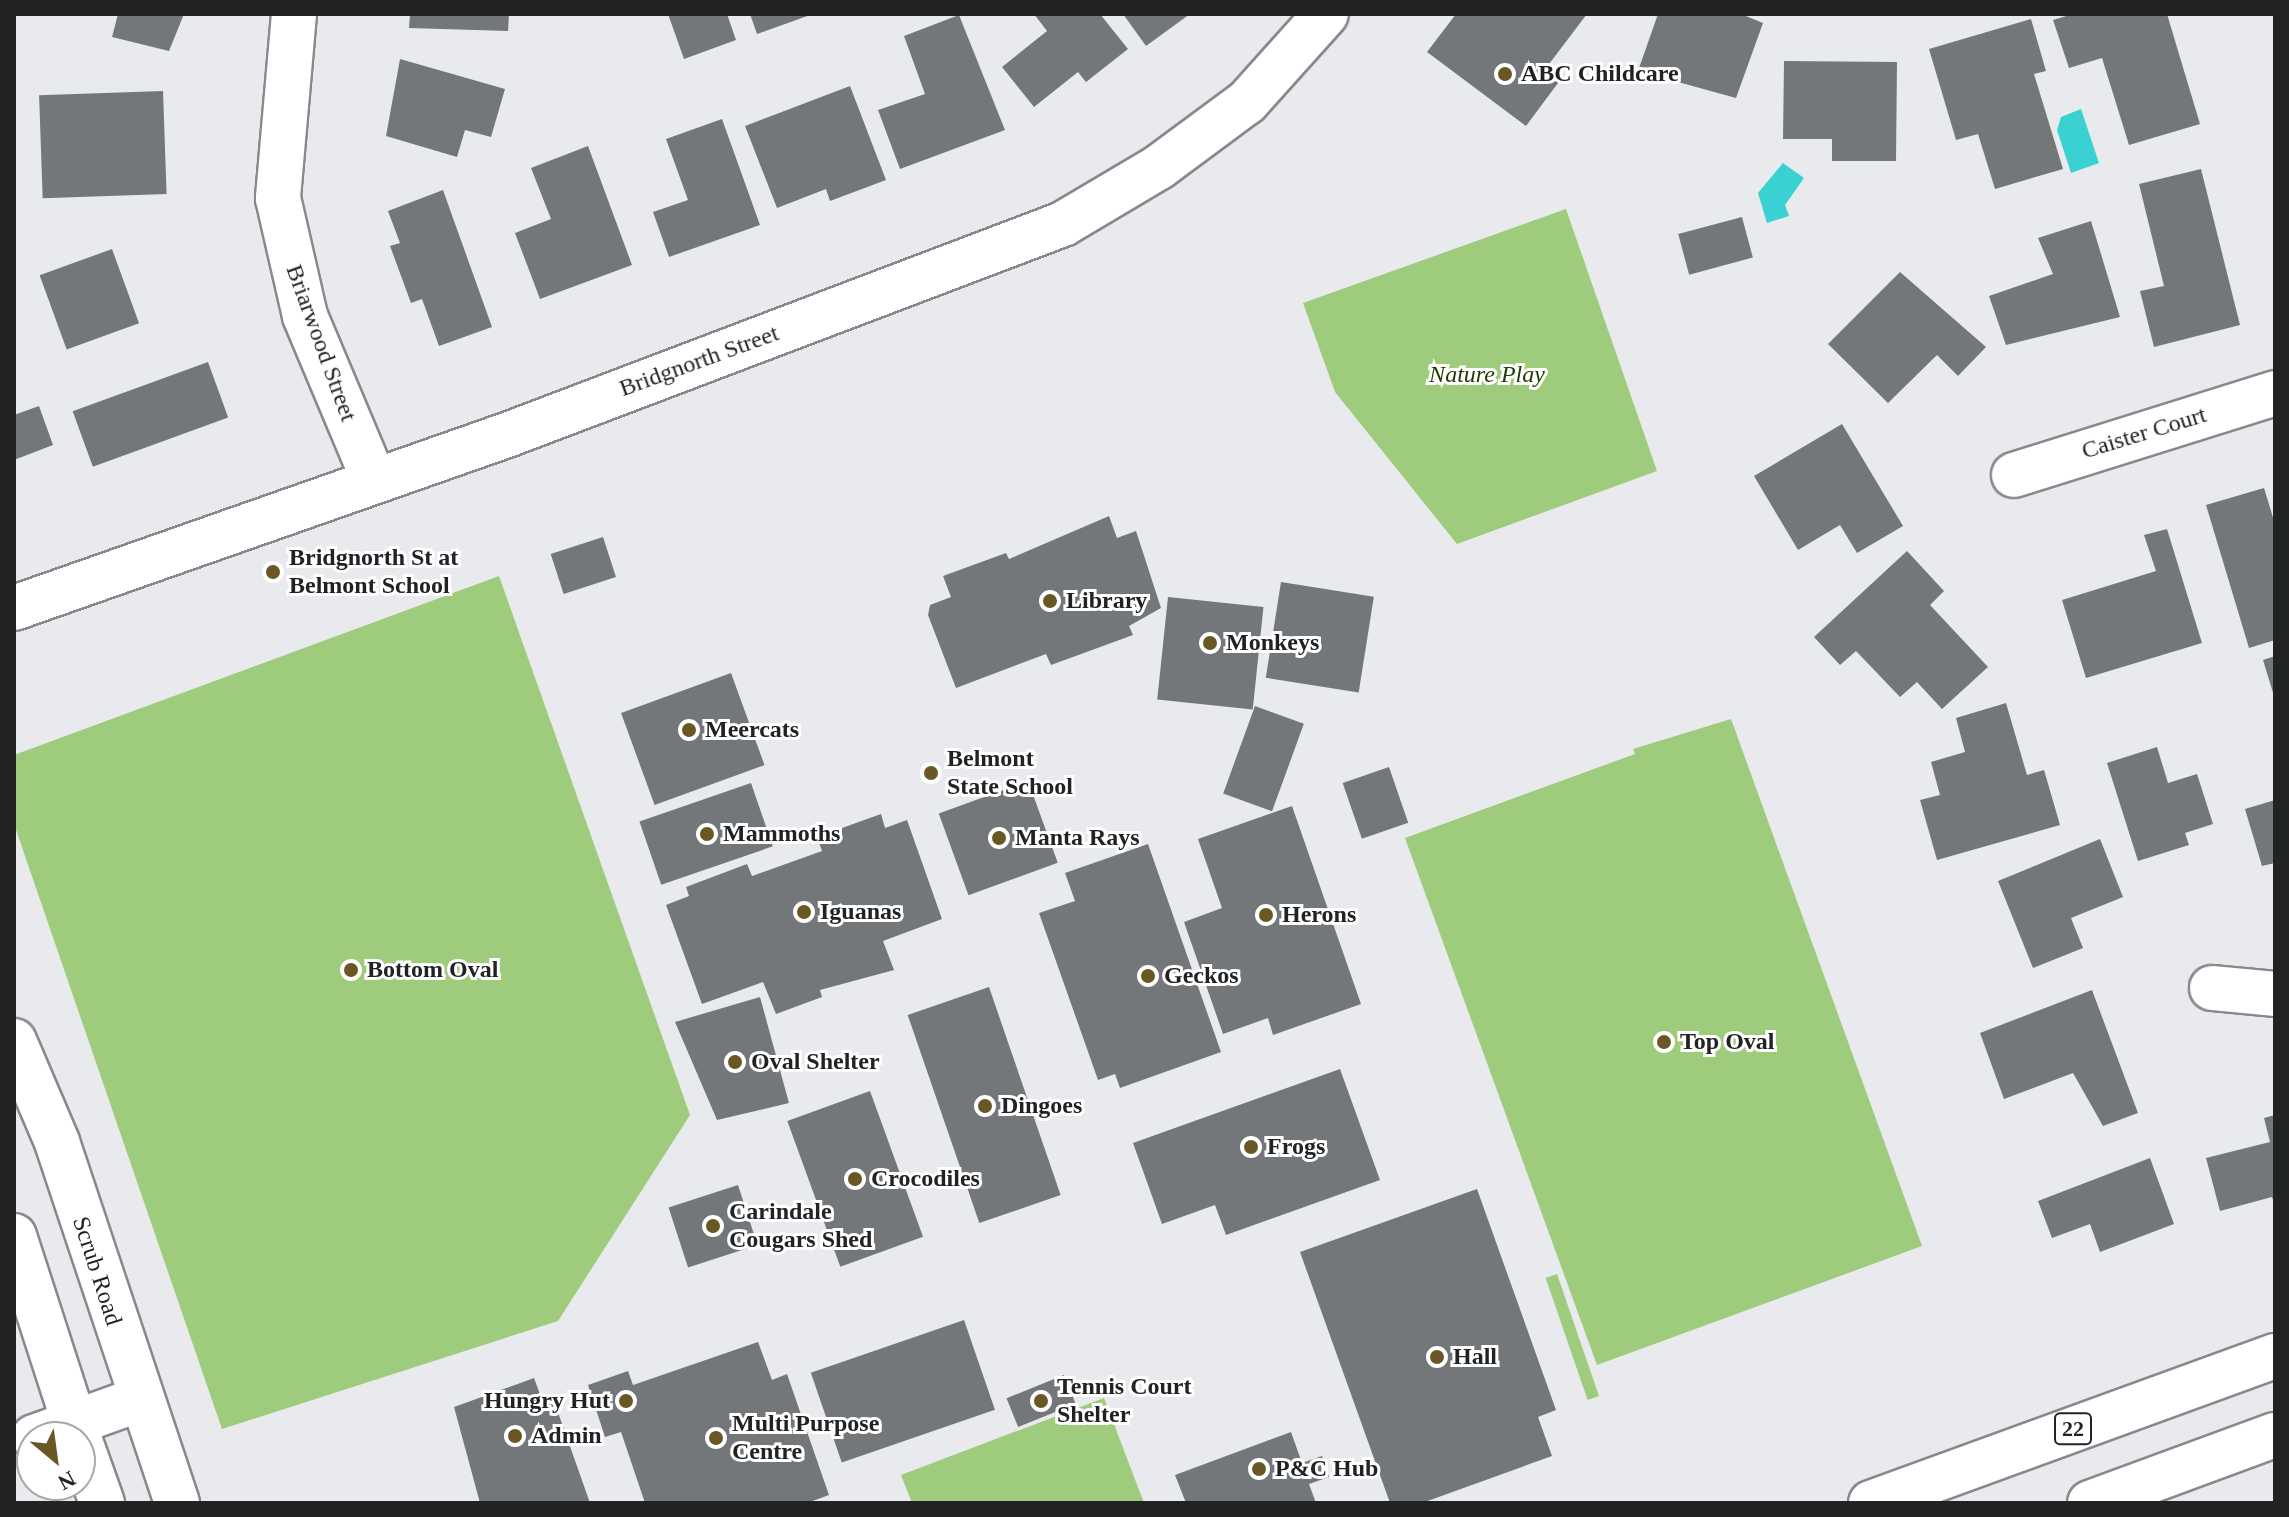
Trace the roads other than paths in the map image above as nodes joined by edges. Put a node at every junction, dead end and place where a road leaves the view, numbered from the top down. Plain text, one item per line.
1 (294, 14) edge
2 (1326, 14) edge
3 (2275, 393) edge
4 (2014, 475) dead end
5 (373, 478) junction
6 (14, 608) edge
7 (2212, 988) dead end
8 (2275, 994) edge
9 (14, 1041) edge
10 (14, 1236) edge
11 (2275, 1356) edge
12 (140, 1399) junction
13 (57, 1421) edge
14 (91, 1421) edge
15 (2275, 1435) edge
16 (177, 1503) edge
17 (1871, 1503) edge
18 (2090, 1503) edge

1 - 5 main road, Briarwood Street
2 - 5 main road, Bridgnorth Street
3 - 4 main road, Caister Court
5 - 6 main road, Bridgnorth Street
7 - 8 main road
9 - 12 main road, Scrub Road
10 - 13 main road
11 - 17 main road, 22
12 - 14 main road
12 - 16 main road, Scrub Road
15 - 18 main road

